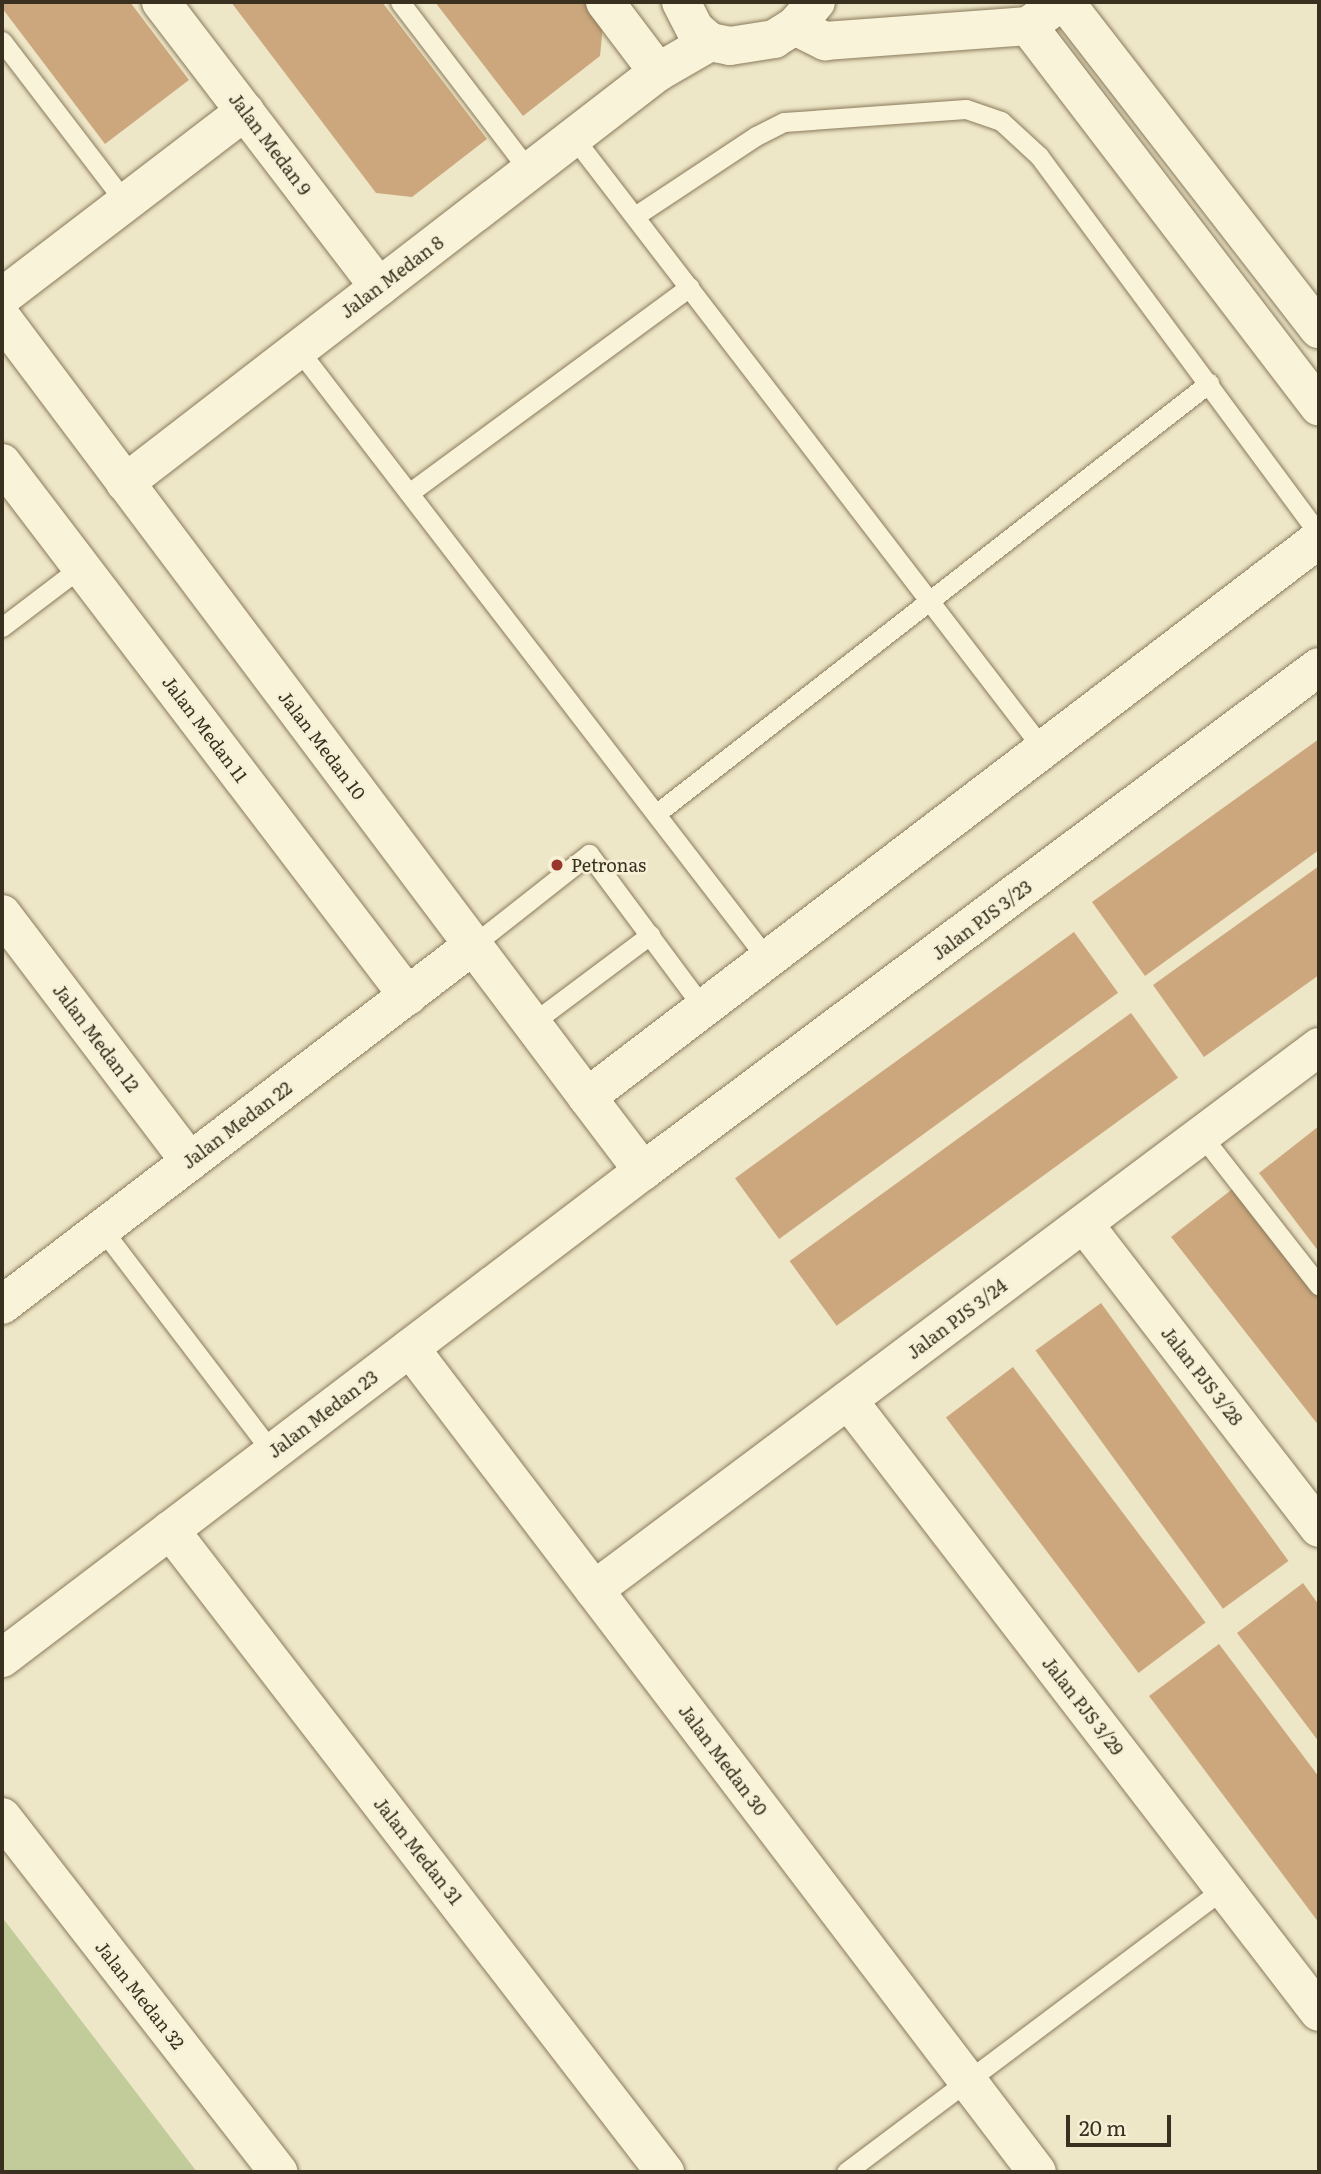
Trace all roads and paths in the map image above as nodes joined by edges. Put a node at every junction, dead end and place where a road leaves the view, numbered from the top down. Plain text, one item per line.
1 (162, 2) edge
2 (400, 2) edge
3 (605, 2) edge
4 (681, 2) edge
5 (1063, 2) edge
6 (805, 14) edge
7 (1028, 26) junction
8 (2, 41) edge
9 (710, 42) junction
10 (658, 72) junction
11 (245, 111) junction
12 (574, 138) junction
13 (530, 172) junction
14 (126, 203) junction
15 (635, 216) junction
16 (379, 287) junction
17 (689, 287) junction
18 (2, 297) edge
19 (2, 318) edge
20 (1319, 329) edge
21 (298, 349) junction
22 (1209, 383) junction
23 (1319, 405) edge
24 (2, 463) edge
25 (125, 483) junction
26 (409, 492) junction
27 (1319, 536) edge
28 (81, 567) junction
29 (931, 603) junction
30 (2, 627) edge
31 (1319, 667) edge
32 (1043, 749) junction
33 (657, 813) junction
34 (2, 914) edge
35 (650, 935) junction
36 (472, 946) junction
37 (768, 960) junction
38 (408, 996) junction
39 (704, 1009) junction
40 (531, 1024) junction
41 (1319, 1047) edge
42 (587, 1097) junction
43 (1202, 1136) junction
44 (190, 1161) junction
45 (643, 1171) junction
46 (1084, 1224) junction
47 (102, 1229) junction
48 (1319, 1286) edge
49 (2, 1305) edge
50 (410, 1348) junction
51 (848, 1400) junction
52 (272, 1452) junction
53 (1319, 1528) edge
54 (170, 1530) junction
55 (594, 1590) junction
56 (2, 1658) edge
57 (2, 1817) edge
58 (1224, 1888) junction
59 (1319, 2012) edge
60 (967, 2081) junction
61 (278, 2172) edge
62 (665, 2172) edge
63 (846, 2172) edge
64 (1037, 2172) edge

1 - 11 street, Jalan Medan 9
2 - 13 lane
3 - 10 street
4 - 9 street
5 - 7 street
5 - 20 street
6 - 7 street
6 - 9 street
7 - 23 street
8 - 14 lane
9 - 10 street, Jalan Medan 8
10 - 12 street, Jalan Medan 8
11 - 14 street
11 - 16 street, Jalan Medan 9
12 - 13 street, Jalan Medan 8
12 - 15 lane
13 - 16 street, Jalan Medan 8
14 - 18 street
15 - 17 lane
15 - 22 lane
16 - 21 street, Jalan Medan 8
17 - 26 lane
17 - 29 lane
19 - 25 street, Jalan Medan 10
21 - 25 street, Jalan Medan 8
21 - 26 lane
22 - 27 lane
22 - 29 lane
24 - 28 street, Jalan Medan 11
25 - 36 street, Jalan Medan 10
26 - 33 lane
27 - 32 street
28 - 30 lane
28 - 38 street, Jalan Medan 11
29 - 32 lane
29 - 33 lane
31 - 45 street, Jalan PJS 3/23
32 - 37 street
33 - 37 lane
34 - 44 street, Jalan Medan 12
35 - 36 lane
35 - 39 lane
35 - 40 lane
36 - 38 street, Jalan Medan 22
36 - 40 street, Jalan Medan 10
37 - 39 street
38 - 44 street, Jalan Medan 22
39 - 42 street
40 - 42 street, Jalan Medan 10
41 - 43 street, Jalan PJS 3/24
42 - 45 street, Jalan Medan 10
43 - 46 street, Jalan PJS 3/24
43 - 48 lane
44 - 47 street, Jalan Medan 22
45 - 50 street, Jalan Medan 23
46 - 51 street, Jalan PJS 3/24
46 - 53 street, Jalan PJS 3/28
47 - 49 street, Jalan Medan 22
47 - 52 lane
50 - 52 street, Jalan Medan 23
50 - 55 street, Jalan Medan 30
51 - 55 street, Jalan PJS 3/24
51 - 58 street, Jalan PJS 3/29
52 - 54 street, Jalan Medan 23
54 - 56 street, Jalan Medan 23
54 - 62 street, Jalan Medan 31
55 - 60 street, Jalan Medan 30
57 - 61 street, Jalan Medan 32
58 - 59 street, Jalan PJS 3/29
58 - 60 lane
60 - 63 lane
60 - 64 street, Jalan Medan 30

